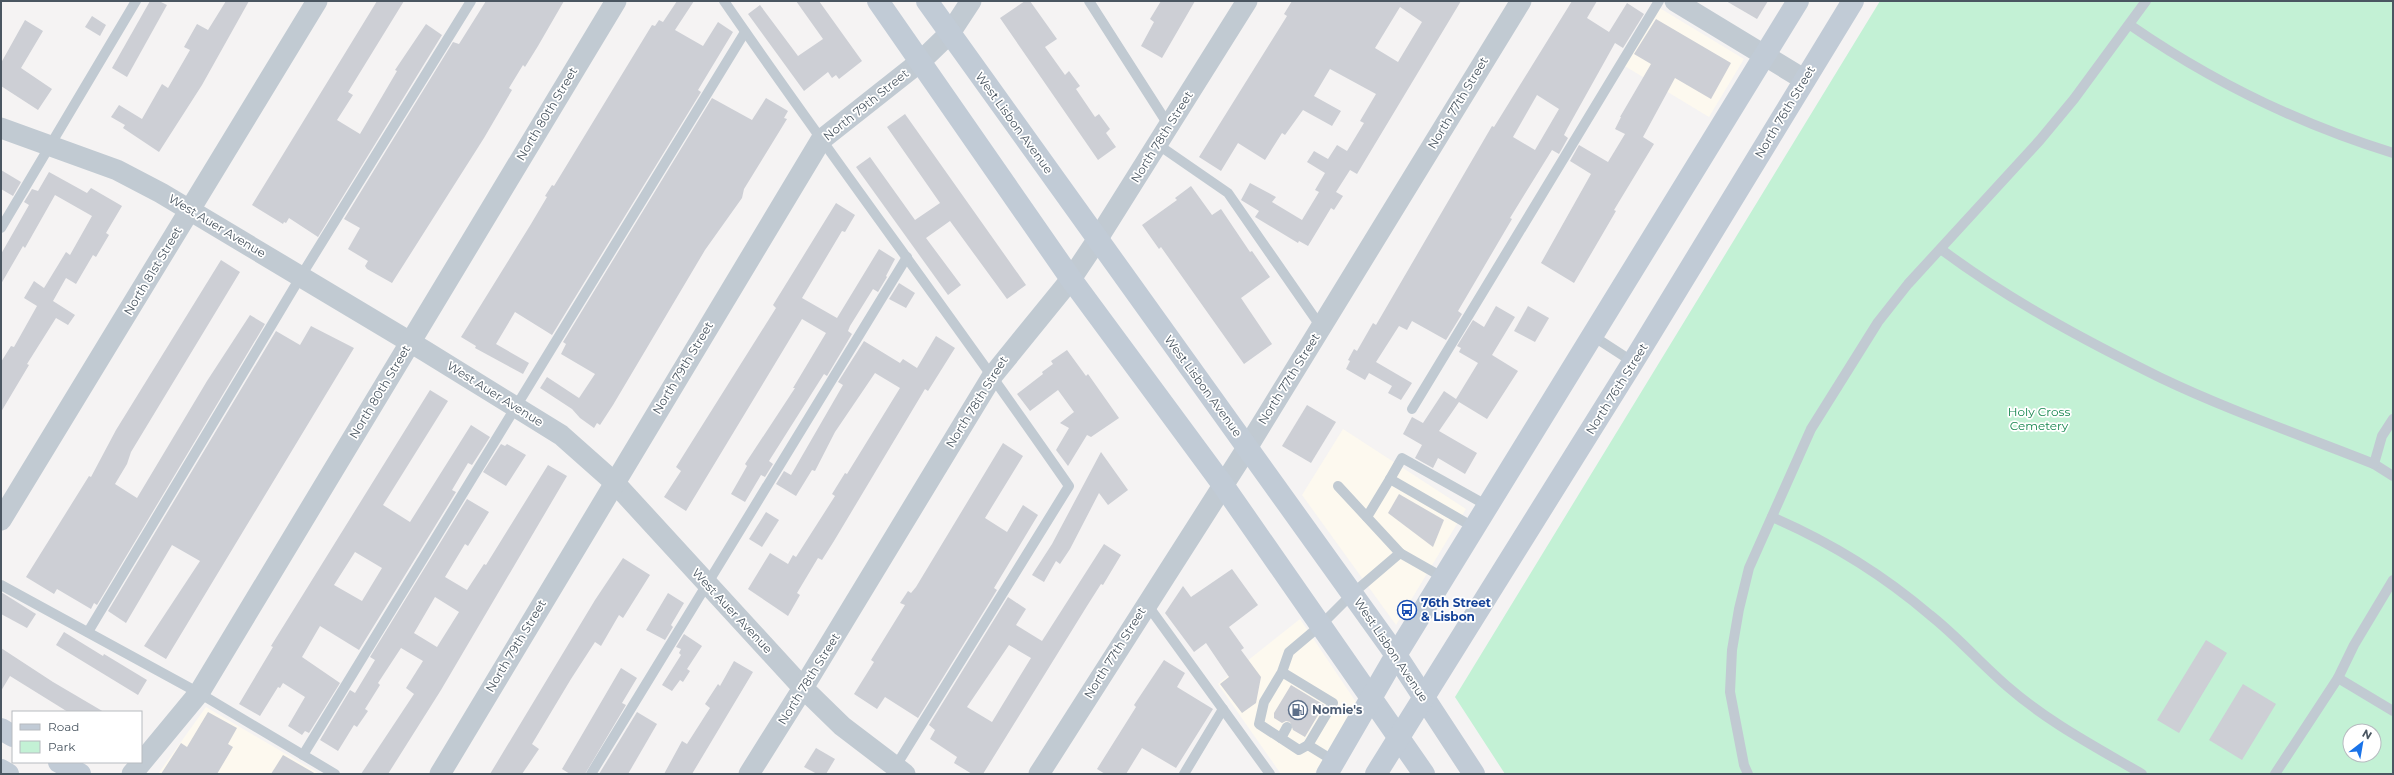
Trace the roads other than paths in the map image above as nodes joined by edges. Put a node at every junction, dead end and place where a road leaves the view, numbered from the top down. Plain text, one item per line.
1 (136, 1) edge
2 (317, 1) edge
3 (471, 1) edge
4 (616, 1) edge
5 (724, 1) edge
6 (878, 1) edge
7 (927, 1) edge
8 (970, 1) edge
9 (1089, 1) edge
10 (1247, 1) edge
11 (1520, 1) edge
12 (1659, 1) edge
13 (1675, 1) edge
14 (1798, 1) edge
15 (1853, 1) edge
16 (2146, 1) edge
17 (2130, 25) junction
18 (745, 32) junction
19 (950, 33) junction
20 (1764, 56) junction
21 (921, 60) junction
22 (1805, 80) junction
23 (1169, 126) junction
24 (1, 128) edge
25 (820, 140) junction
26 (1157, 144) junction
27 (50, 146) junction
28 (2393, 153) edge
29 (190, 210) junction
30 (1, 228) edge
31 (1098, 240) junction
32 (1942, 250) junction
33 (907, 258) junction
34 (301, 276) junction
35 (1071, 279) junction
36 (1321, 327) junction
37 (1593, 336) junction
38 (410, 341) junction
39 (1633, 362) junction
40 (992, 375) junction
41 (516, 406) junction
42 (1412, 409) dead end
43 (2393, 418) edge
44 (1247, 448) junction
45 (2374, 464) junction
46 (2393, 476) edge
47 (1390, 479) junction
48 (614, 482) junction
49 (1223, 485) junction
50 (1338, 486) dead end
51 (1488, 506) junction
52 (1367, 517) junction
53 (1772, 517) junction
54 (1, 520) edge
55 (1475, 528) junction
56 (1400, 553) junction
57 (1444, 578) junction
58 (2393, 580) edge
59 (708, 584) junction
60 (1, 585) edge
61 (1352, 594) junction
62 (1146, 603) junction
63 (1322, 625) junction
64 (88, 632) junction
65 (1396, 655) junction
66 (1282, 672) junction
67 (2338, 678) junction
68 (804, 688) junction
69 (199, 692) junction
70 (1372, 697) junction
71 (1424, 698) junction
72 (1223, 709) junction
73 (2393, 711) edge
74 (1287, 727) dead end
75 (1, 729) edge
76 (12, 735) edge
77 (1281, 738) junction
78 (1399, 738) junction
79 (1308, 745) junction
80 (303, 755) junction
81 (142, 762) edge
82 (61, 763) edge
83 (141, 763) edge
84 (1331, 768) edge
85 (1, 770) edge
86 (1467, 771) edge
87 (897, 772) edge
88 (8, 774) edge
89 (80, 774) edge
90 (132, 774) edge
91 (335, 774) edge
92 (440, 774) edge
93 (591, 774) edge
94 (749, 774) edge
95 (1039, 774) edge
96 (1184, 774) edge
97 (1270, 774) edge
98 (1376, 774) edge
99 (1424, 774) edge
100 (1748, 774) edge
101 (2142, 774) edge
102 (2275, 774) edge

1 - 27 lane
2 - 29 street, North 81st Street
3 - 34 lane
4 - 38 street, North 80th Street
5 - 18 lane
6 - 21 main road
7 - 19 main road, West Lisbon Avenue
8 - 19 street, North 79th Street
9 - 23 lane
10 - 23 street, North 78th Street
11 - 36 street, North 77th Street
12 - 42 lane
13 - 20 street
14 - 20 main road
15 - 22 main road, North 76th Street
16 - 17 lane
17 - 28 lane
17 - 32 lane
18 - 25 lane
18 - 41 lane
19 - 21 street, North 79th Street
19 - 31 main road, West Lisbon Avenue
20 - 22 street
20 - 37 main road
21 - 25 street, North 79th Street
21 - 35 main road
22 - 39 main road, North 76th Street
23 - 26 street, North 78th Street
24 - 27 street, West Auer Avenue
25 - 33 lane
25 - 48 street, North 79th Street
26 - 31 street, North 78th Street
26 - 36 lane
27 - 29 street, West Auer Avenue
27 - 30 lane
29 - 34 street, West Auer Avenue
29 - 54 street, North 81st Street
31 - 35 street, North 78th Street
31 - 44 main road, West Lisbon Avenue
32 - 45 lane
32 - 53 lane
33 - 40 lane
33 - 59 lane
34 - 38 street, West Auer Avenue
34 - 64 lane
35 - 40 street, North 78th Street
35 - 49 main road
36 - 44 street, North 77th Street
37 - 39 lane
37 - 51 main road
38 - 41 street, West Auer Avenue
38 - 69 street, North 80th Street
39 - 71 main road, North 76th Street
40 - 68 street, North 78th Street
40 - 87 lane
41 - 48 street, West Auer Avenue
41 - 80 lane
43 - 45 lane
44 - 49 street, North 77th Street
44 - 61 main road, West Lisbon Avenue
45 - 46 lane
47 - 51 lane
47 - 52 lane
47 - 55 lane
48 - 59 street, West Auer Avenue
48 - 92 street, North 79th Street
49 - 62 street, North 77th Street
49 - 63 main road
50 - 52 lane
51 - 55 main road
52 - 56 lane
53 - 100 lane
53 - 101 lane
55 - 57 main road
56 - 57 lane
56 - 61 lane
57 - 65 main road
58 - 67 lane
59 - 68 street, West Auer Avenue
59 - 93 lane
60 - 64 lane
61 - 63 lane
61 - 65 main road, West Lisbon Avenue
62 - 72 lane
62 - 95 street, North 77th Street
63 - 66 lane
63 - 70 main road
64 - 69 lane
65 - 70 main road
65 - 71 main road, West Lisbon Avenue
66 - 77 lane
66 - 79 lane
67 - 73 lane
67 - 102 lane
68 - 87 street, West Auer Avenue
68 - 94 street, North 78th Street
69 - 80 lane
69 - 81 street, North 80th Street
70 - 78 main road
70 - 84 main road
71 - 78 main road, North 76th Street
71 - 86 main road, West Lisbon Avenue
72 - 96 lane
72 - 97 lane
74 - 77 lane
75 - 76 main road
77 - 79 lane
78 - 98 main road, North 76th Street
78 - 99 main road
79 - 84 lane
80 - 91 lane
82 - 89 main road
83 - 90 street, North 80th Street
85 - 88 main road

